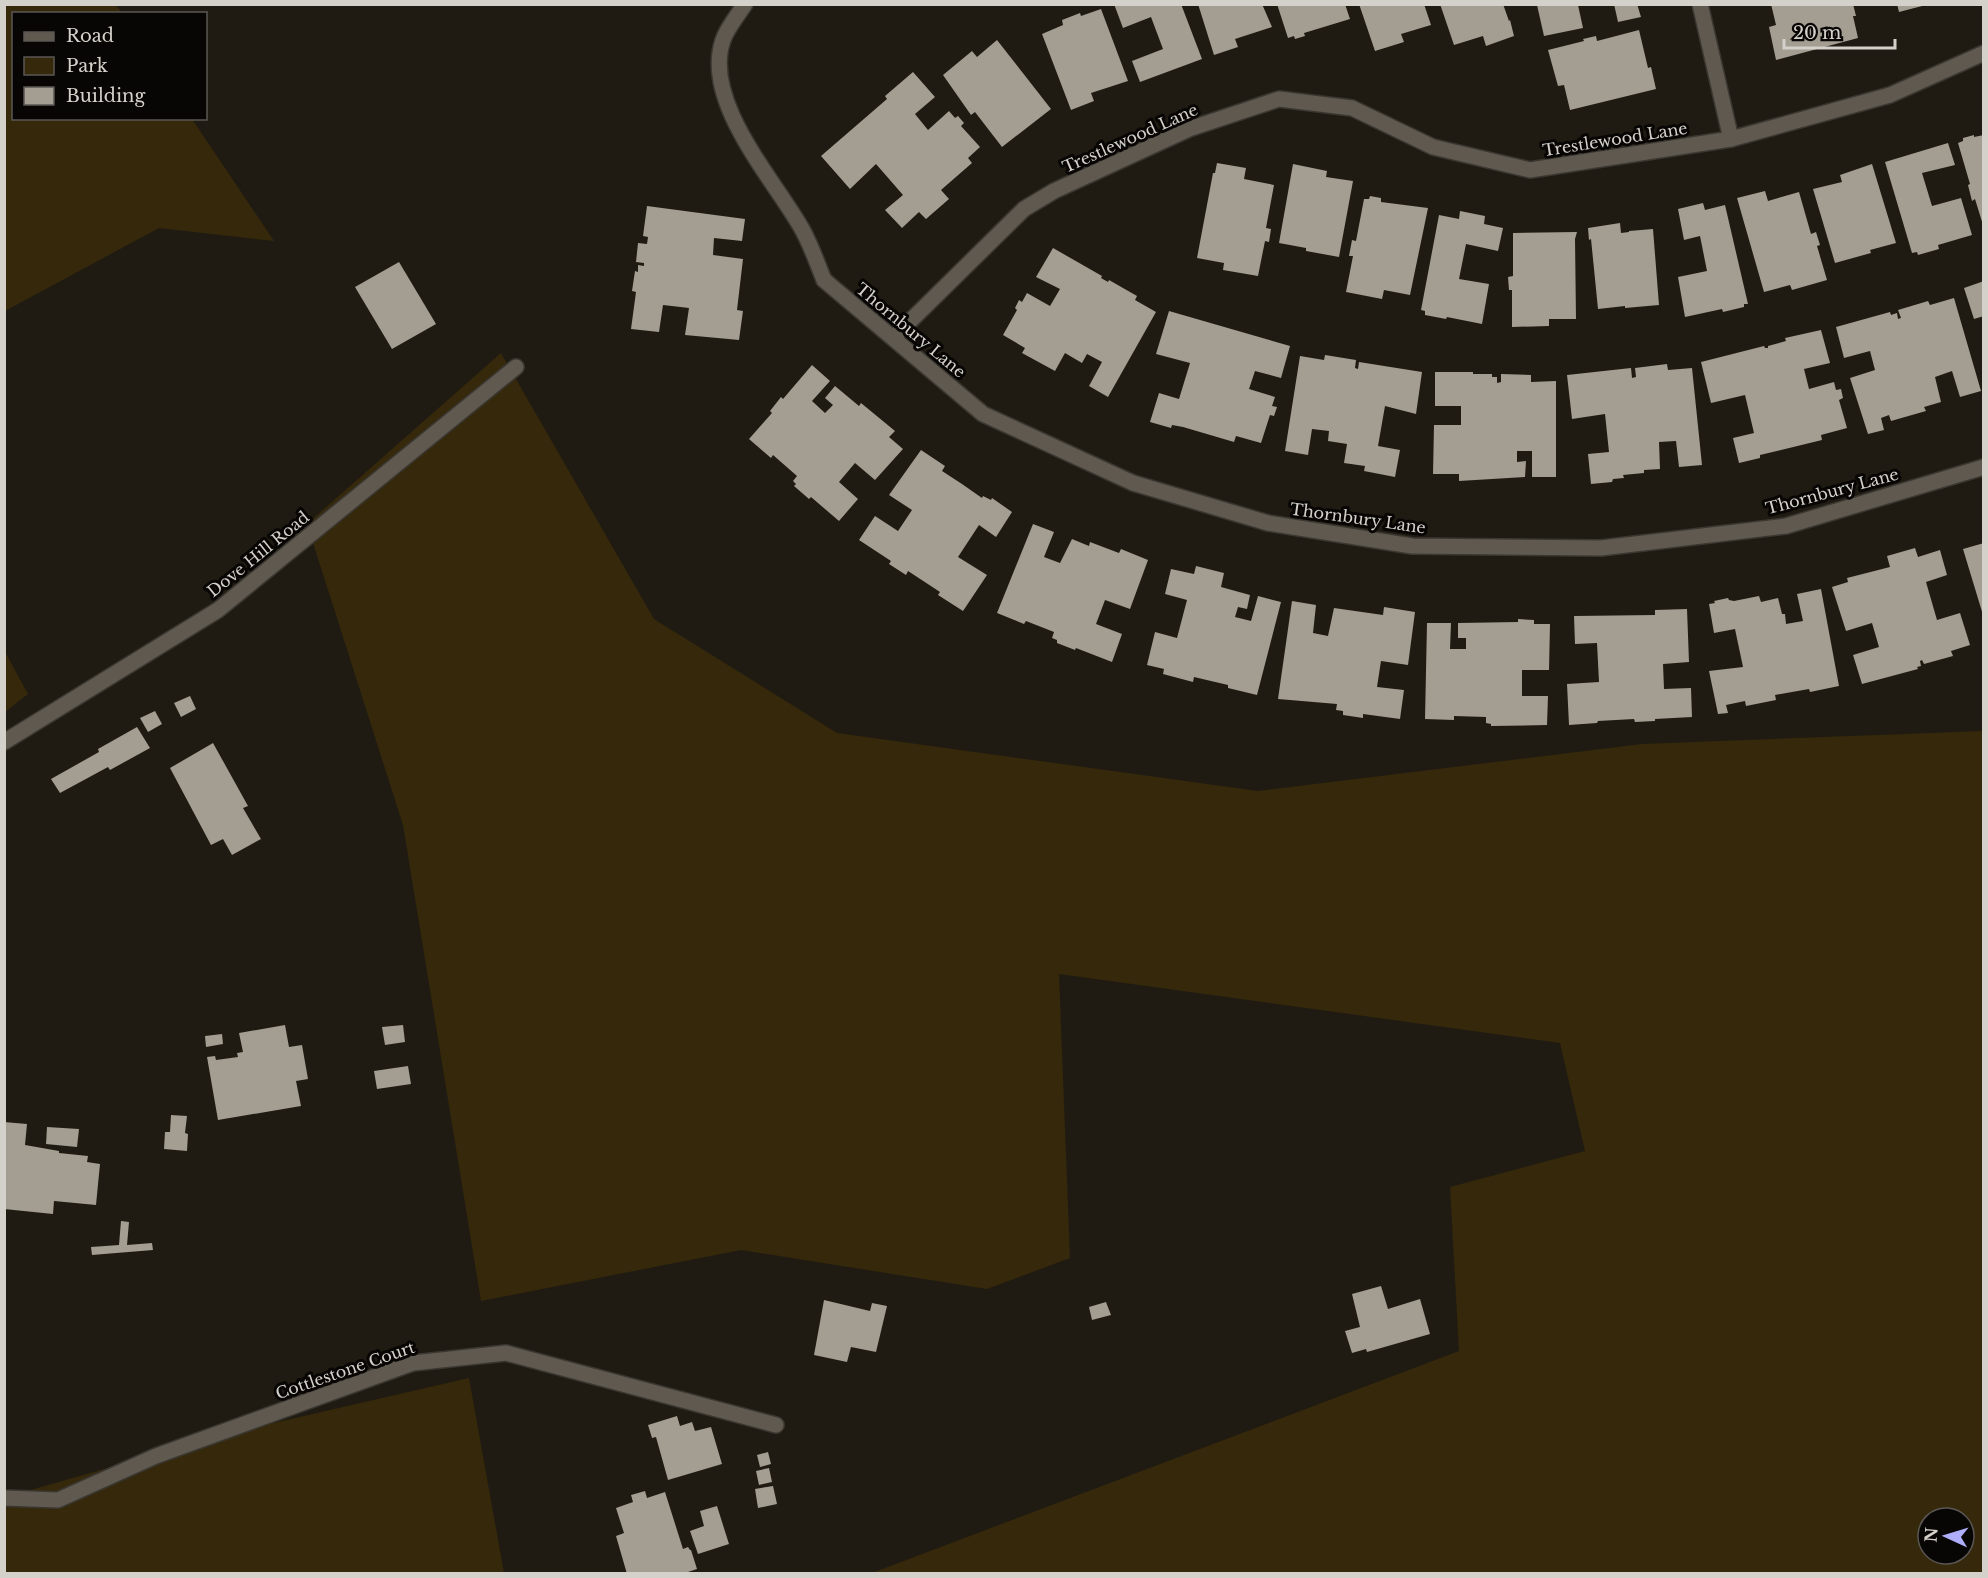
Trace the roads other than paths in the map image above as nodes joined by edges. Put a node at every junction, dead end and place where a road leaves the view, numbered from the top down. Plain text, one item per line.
1 (745, 4) edge
2 (1700, 4) edge
3 (1983, 53) edge
4 (1731, 139) junction
5 (893, 338) junction
6 (516, 368) dead end
7 (1983, 467) edge
8 (4, 742) edge
9 (776, 1425) dead end
10 (4, 1498) edge

1 - 5 street, Thornbury Lane
2 - 4 street
3 - 4 street, Trestlewood Lane
4 - 5 street, Trestlewood Lane
5 - 7 street, Thornbury Lane
6 - 8 street, Dove Hill Road
9 - 10 street, Cottlestone Court

